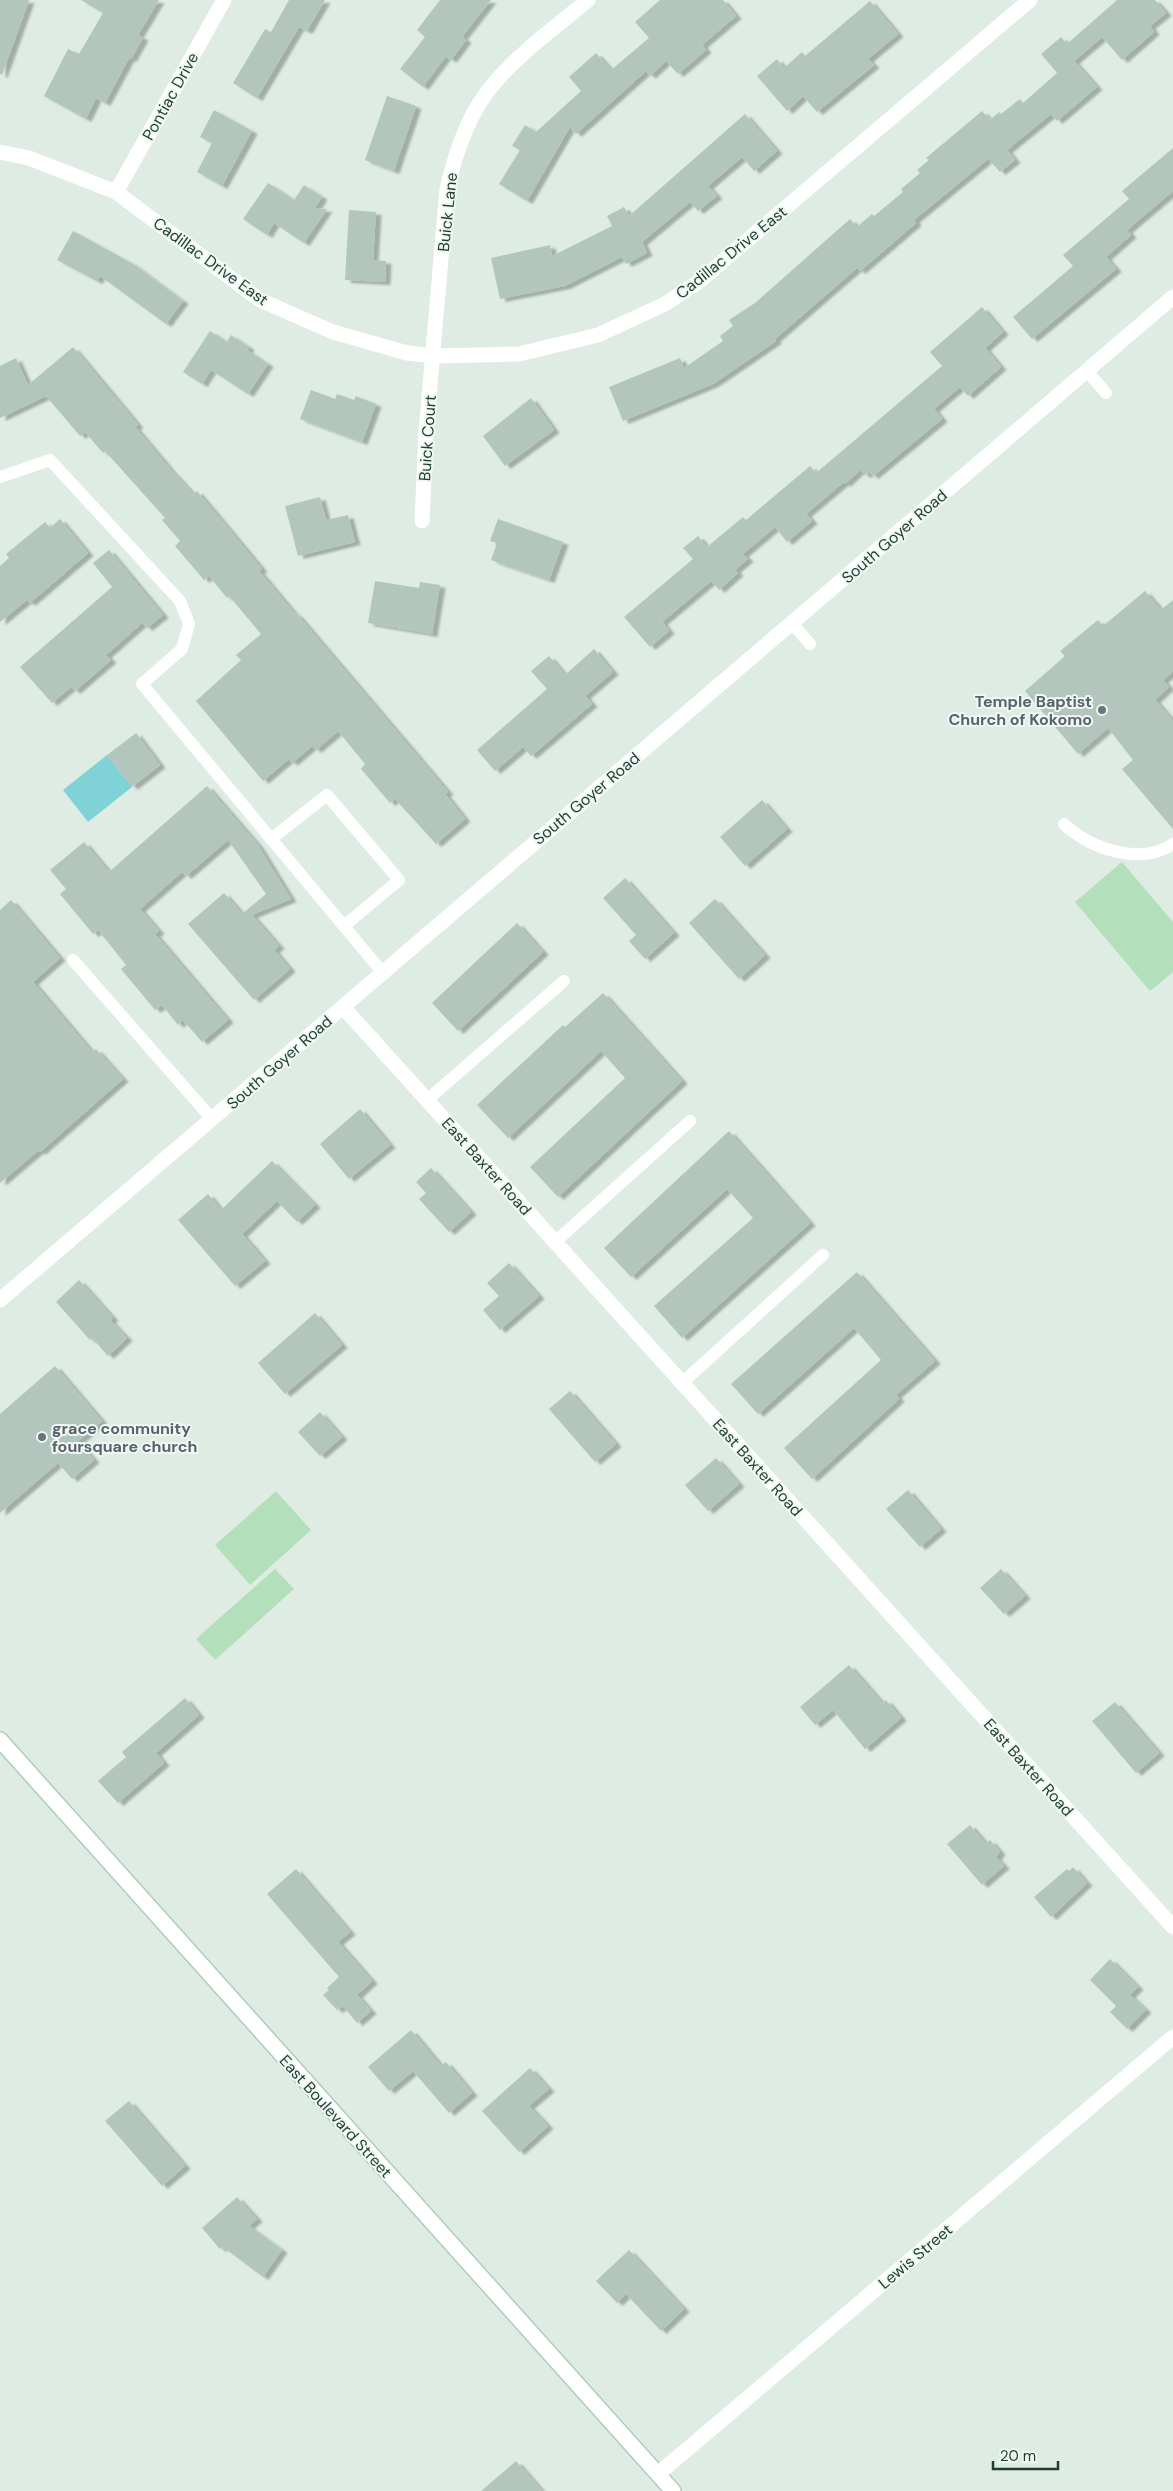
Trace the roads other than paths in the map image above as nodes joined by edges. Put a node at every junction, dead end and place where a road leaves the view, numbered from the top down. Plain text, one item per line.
1 (224, 0) edge
2 (588, 0) edge
3 (1030, 0) edge
4 (0, 152) edge
5 (116, 192) junction
6 (1173, 297) edge
7 (434, 356) junction
8 (1088, 370) junction
9 (1106, 392) dead end
10 (0, 477) edge
11 (422, 521) dead end
12 (792, 623) junction
13 (810, 644) dead end
14 (1064, 824) dead end
15 (271, 839) junction
16 (1173, 844) edge
17 (344, 926) junction
18 (74, 960) dead end
19 (383, 972) junction
20 (564, 981) dead end
21 (343, 1007) junction
22 (427, 1100) junction
23 (212, 1119) junction
24 (690, 1121) dead end
25 (555, 1242) junction
26 (823, 1254) dead end
27 (0, 1300) edge
28 (682, 1383) junction
29 (0, 1740) edge
30 (1173, 1927) edge
31 (1173, 2037) edge
32 (658, 2474) junction
33 (673, 2491) edge

1 - 5 street, Pontiac Drive
2 - 7 street, Buick Lane
3 - 7 street, Cadillac Drive East
4 - 5 street, Cadillac Drive East
5 - 7 street, Cadillac Drive East
6 - 8 street, South Goyer Road
7 - 11 street, Buick Court
8 - 9 lane
8 - 12 street, South Goyer Road
10 - 15 lane
12 - 13 lane
12 - 19 street, South Goyer Road
14 - 16 lane
15 - 17 lane
15 - 17 lane
17 - 19 lane
18 - 23 lane
19 - 21 street, South Goyer Road
20 - 22 lane
21 - 22 street, East Baxter Road
21 - 23 street, South Goyer Road
22 - 25 street, East Baxter Road
23 - 27 street, South Goyer Road
24 - 25 lane
25 - 28 street, East Baxter Road
26 - 28 lane
28 - 30 street, East Baxter Road
29 - 32 street, East Boulevard Street
31 - 32 street, Lewis Street
32 - 33 street, East Boulevard Street

